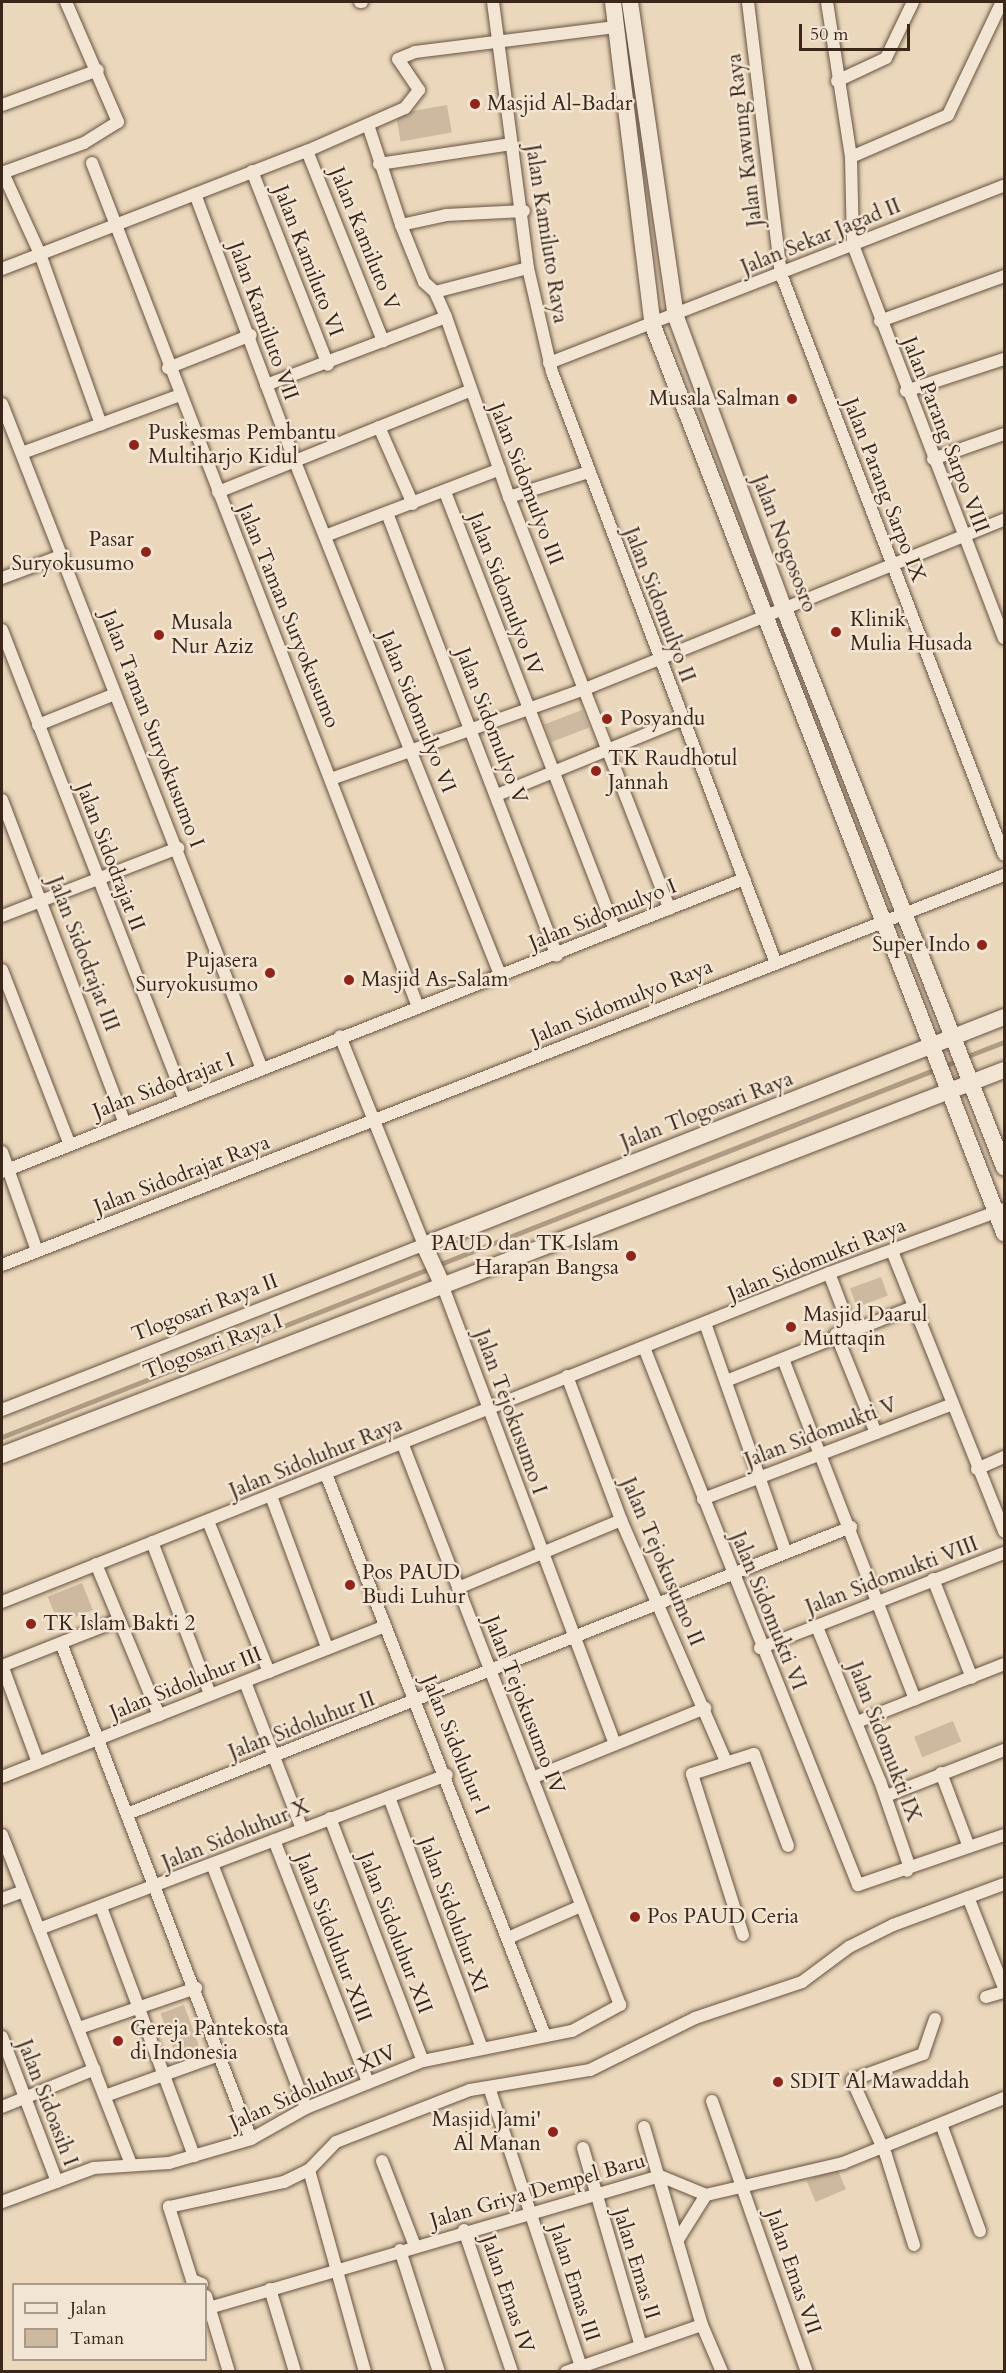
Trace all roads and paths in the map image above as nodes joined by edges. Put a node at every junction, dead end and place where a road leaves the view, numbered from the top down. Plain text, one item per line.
1 (66, 2) edge
2 (493, 2) edge
3 (613, 2) edge
4 (630, 2) edge
5 (748, 2) edge
6 (827, 2) edge
7 (913, 2) edge
8 (1002, 2) edge
9 (615, 27) junction
10 (497, 41) junction
11 (98, 70) junction
12 (837, 81) junction
13 (2, 105) edge
14 (368, 125) junction
15 (512, 144) junction
16 (307, 151) junction
17 (850, 157) junction
18 (92, 164) dead end
19 (379, 164) junction
20 (252, 171) junction
21 (2, 173) edge
22 (1005, 186) edge
23 (195, 194) junction
24 (524, 211) junction
25 (114, 223) junction
26 (401, 225) junction
27 (853, 245) junction
28 (40, 254) junction
29 (528, 268) junction
30 (2, 269) edge
31 (781, 274) junction
32 (1005, 276) edge
33 (435, 292) junction
34 (446, 317) junction
35 (676, 317) junction
36 (880, 321) junction
37 (653, 326) junction
38 (251, 335) junction
39 (382, 341) junction
40 (1005, 359) edge
41 (549, 363) junction
42 (328, 365) junction
43 (168, 368) junction
44 (266, 385) junction
45 (469, 391) junction
46 (906, 391) junction
47 (178, 396) junction
48 (2, 404) edge
49 (101, 424) junction
50 (379, 428) junction
51 (1005, 434) edge
52 (22, 453) junction
53 (933, 459) junction
54 (295, 462) junction
55 (500, 469) junction
56 (585, 473) junction
57 (218, 492) junction
58 (445, 492) junction
59 (509, 497) junction
60 (413, 504) junction
61 (387, 513) junction
62 (1005, 520) edge
63 (964, 535) junction
64 (325, 536) junction
65 (63, 555) junction
66 (893, 567) junction
67 (2, 578) edge
68 (785, 611) junction
69 (1000, 617) edge
70 (764, 620) junction
71 (2, 630) edge
72 (1005, 638) edge
73 (659, 656) junction
74 (7, 661) edge
75 (585, 689) junction
76 (115, 694) junction
77 (529, 710) junction
78 (681, 720) junction
79 (38, 725) junction
80 (472, 729) junction
81 (607, 749) junction
82 (413, 750) junction
83 (554, 768) junction
84 (331, 779) junction
85 (497, 795) junction
86 (2, 800) edge
87 (178, 848) junction
88 (1005, 855) edge
89 (1005, 875) edge
90 (96, 879) junction
91 (744, 879) junction
92 (41, 901) junction
93 (670, 909) junction
94 (906, 914) junction
95 (2, 916) edge
96 (885, 923) junction
97 (615, 930) junction
98 (557, 955) junction
99 (775, 961) junction
100 (2, 970) edge
101 (501, 977) junction
102 (7, 1001) edge
103 (418, 1006) junction
104 (1005, 1017) edge
105 (340, 1036) junction
106 (956, 1042) junction
107 (936, 1050) junction
108 (262, 1069) junction
109 (1005, 1070) edge
110 (971, 1080) junction
111 (950, 1088) junction
112 (184, 1098) junction
113 (125, 1123) junction
114 (376, 1123) junction
115 (69, 1143) junction
116 (2, 1152) edge
117 (1005, 1167) edge
118 (5, 1171) edge
119 (1000, 1210) edge
120 (1005, 1233) edge
121 (426, 1248) junction
122 (37, 1251) junction
123 (892, 1251) junction
124 (2, 1265) edge
125 (829, 1273) junction
126 (441, 1281) junction
127 (915, 1306) junction
128 (706, 1326) junction
129 (850, 1328) junction
130 (836, 1334) junction
131 (645, 1350) junction
132 (783, 1359) junction
133 (567, 1376) junction
134 (726, 1381) junction
135 (952, 1404) junction
136 (488, 1408) junction
137 (2, 1410) edge
138 (876, 1433) junction
139 (403, 1445) junction
140 (820, 1453) junction
141 (2, 1455) edge
142 (1005, 1457) edge
143 (977, 1469) junction
144 (326, 1474) junction
145 (760, 1477) junction
146 (271, 1496) junction
147 (703, 1500) junction
148 (621, 1520) junction
149 (208, 1521) junction
150 (851, 1527) junction
151 (1005, 1531) edge
152 (152, 1542) junction
153 (785, 1550) junction
154 (541, 1553) junction
155 (1005, 1553) edge
156 (96, 1564) junction
157 (731, 1573) junction
158 (933, 1580) junction
159 (458, 1588) junction
160 (2, 1602) edge
161 (655, 1602) junction
162 (877, 1602) junction
163 (119, 1620) junction
164 (385, 1626) junction
165 (817, 1627) junction
166 (573, 1635) junction
167 (61, 1643) junction
168 (327, 1647) junction
169 (760, 1648) junction
170 (1005, 1664) edge
171 (2, 1666) edge
172 (488, 1669) junction
173 (269, 1672) junction
174 (972, 1678) junction
175 (245, 1682) junction
176 (210, 1694) junction
177 (915, 1699) junction
178 (416, 1703) junction
179 (705, 1708) junction
180 (159, 1715) junction
181 (857, 1722) junction
182 (99, 1739) junction
183 (614, 1742) junction
184 (1001, 1752) edge
185 (273, 1757) junction
186 (726, 1761) junction
187 (38, 1763) junction
188 (1005, 1765) edge
189 (941, 1773) junction
190 (447, 1775) junction
191 (2, 1778) edge
192 (532, 1778) junction
193 (886, 1796) junction
194 (389, 1797) junction
195 (127, 1814) junction
196 (330, 1818) junction
197 (302, 1829) junction
198 (2, 1835) edge
199 (1005, 1835) edge
200 (274, 1840) junction
201 (788, 1846) dead end
202 (969, 1847) junction
203 (212, 1864) junction
204 (907, 1871) junction
205 (1005, 1884) edge
206 (157, 1888) junction
207 (24, 1891) junction
208 (968, 1897) junction
209 (2, 1899) edge
210 (581, 1906) junction
211 (101, 1907) junction
212 (39, 1929) junction
213 (743, 1935) dead end
214 (510, 1938) junction
215 (611, 1979) joint
216 (196, 1989) junction
217 (1005, 1990) edge
218 (986, 1997) dead end
219 (140, 2008) junction
220 (935, 2019) dead end
221 (79, 2028) junction
222 (544, 2033) junction
223 (2, 2037) edge
224 (481, 2046) junction
225 (222, 2054) junction
226 (423, 2061) junction
227 (95, 2069) junction
228 (164, 2075) junction
229 (368, 2082) junction
230 (490, 2090) junction
231 (105, 2096) junction
232 (25, 2099) junction
233 (712, 2101) dead end
234 (1003, 2102) edge
235 (2, 2107) edge
236 (306, 2108) junction
237 (941, 2124) junction
238 (644, 2127) dead end
239 (251, 2139) junction
240 (879, 2144) junction
241 (583, 2148) dead end
242 (194, 2156) junction
243 (382, 2161) dead end
244 (131, 2164) junction
245 (309, 2170) junction
246 (660, 2176) junction
247 (57, 2182) junction
248 (743, 2186) junction
249 (594, 2194) junction
250 (706, 2195) junction
251 (2, 2202) edge
252 (530, 2212) junction
253 (464, 2230) junction
254 (980, 2231) dead end
255 (679, 2238) junction
256 (914, 2245) dead end
257 (415, 2246) junction
258 (400, 2250) junction
259 (334, 2270) junction
260 (200, 2283) edge
261 (270, 2289) junction
262 (207, 2302) edge
263 (702, 2325) junction
264 (641, 2346) junction
265 (581, 2367) junction
266 (229, 2372) edge
267 (295, 2372) edge
268 (365, 2372) edge
269 (439, 2372) edge
270 (512, 2372) edge
271 (566, 2372) edge
272 (722, 2372) edge
273 (807, 2372) edge

1 - 11 street
2 - 10 street, Jalan Kamiluto Raya
3 - 9 street
4 - 35 street, Jalan Nogososro
5 - 31 street, Jalan Kawung Raya
6 - 12 street, Jalan Parang Sarpo VIII
7 - 12 street
8 - 17 street
9 - 10 street
9 - 37 street
10 - 14 street
10 - 15 street, Jalan Kamiluto Raya
11 - 13 street
11 - 21 street
12 - 17 street, Jalan Parang Sarpo VIII
14 - 16 street
14 - 19 street, Jalan Sidomulyo III
15 - 19 street
15 - 24 street, Jalan Kamiluto Raya
16 - 20 street
16 - 39 street, Jalan Kamiluto V
17 - 27 street, Jalan Parang Sarpo VIII
18 - 25 street, Jalan Taman Suryokusumo
19 - 26 street, Jalan Sidomulyo III
20 - 23 street
20 - 42 street, Jalan Kamiluto VI
21 - 28 street
22 - 27 street, Jalan Sekar Jagad II
23 - 25 street
23 - 38 street, Jalan Kamiluto VII
24 - 26 street
24 - 29 street, Jalan Kamiluto Raya
25 - 28 street
25 - 43 street, Jalan Taman Suryokusumo
26 - 33 street, Jalan Sidomulyo III
27 - 31 street, Jalan Sekar Jagad II
27 - 36 street, Jalan Parang Sarpo VIII
28 - 30 street
28 - 49 street
29 - 33 street
29 - 41 street, Jalan Kamiluto Raya
31 - 35 street, Jalan Sekar Jagad II
31 - 66 street, Jalan Parang Sarpo IX
32 - 36 street
33 - 34 street, Jalan Sidomulyo III
34 - 39 street
34 - 45 street, Jalan Sidomulyo III
35 - 37 street, Jalan Sekar Jagad II
35 - 68 street, Jalan Nogososro
36 - 46 street, Jalan Parang Sarpo VIII
37 - 41 street, Jalan Kamiluto Raya
37 - 70 street
38 - 43 street
38 - 44 street, Jalan Kamiluto VII
39 - 42 street
40 - 46 street
41 - 56 street, Jalan Sidomulyo II
42 - 44 street
43 - 47 street, Jalan Taman Suryokusumo
44 - 54 street, Jalan Kamiluto VII
45 - 50 street
45 - 55 street, Jalan Sidomulyo III
46 - 53 street, Jalan Parang Sarpo VIII
47 - 49 street
47 - 57 street, Jalan Taman Suryokusumo
48 - 52 street, Jalan Taman Suryokusumo I
49 - 52 street
50 - 54 street
50 - 60 street
51 - 53 street
52 - 65 street, Jalan Taman Suryokusumo I
53 - 63 street, Jalan Parang Sarpo VIII
54 - 57 street
54 - 64 street, Jalan Sidomulyo VI
55 - 58 street
55 - 59 street, Jalan Sidomulyo III
56 - 59 street
56 - 73 street, Jalan Sidomulyo II
57 - 84 street, Jalan Taman Suryokusumo
58 - 60 street
58 - 77 street, Jalan Sidomulyo IV
59 - 75 street, Jalan Sidomulyo III
60 - 61 street
61 - 64 street
61 - 80 street, Jalan Sidomulyo V
62 - 63 street
63 - 66 street
63 - 69 street, Jalan Parang Sarpo VIII
64 - 82 street, Jalan Sidomulyo VI
65 - 67 street
65 - 76 street, Jalan Taman Suryokusumo I
66 - 68 street
66 - 88 street, Jalan Parang Sarpo IX
68 - 70 street
68 - 94 street, Jalan Nogososro
69 - 72 street, Jalan Parang Sarpo VIII
70 - 73 street
70 - 96 street
71 - 74 street, Jalan Sidodrajat II
73 - 75 street
73 - 78 street, Jalan Sidomulyo II
74 - 79 street, Jalan Sidodrajat II
75 - 77 street
75 - 81 street, Jalan Sidomulyo III
76 - 79 street
76 - 87 street, Jalan Taman Suryokusumo I
77 - 80 street
77 - 83 street, Jalan Sidomulyo IV
78 - 81 street
78 - 91 street, Jalan Sidomulyo II
79 - 90 street, Jalan Sidodrajat II
80 - 82 street
80 - 85 street, Jalan Sidomulyo V
81 - 83 street
81 - 93 street
82 - 84 street
82 - 101 street, Jalan Sidomulyo VI
83 - 85 street
83 - 97 street
84 - 103 street, Jalan Taman Suryokusumo
85 - 98 street, Jalan Sidomulyo V
86 - 92 street, Jalan Sidodrajat III
87 - 90 street
87 - 108 street, Jalan Taman Suryokusumo I
89 - 94 street, Jalan Sidomulyo Raya
90 - 92 street
90 - 112 street, Jalan Sidodrajat II
91 - 93 street, Jalan Sidomulyo I
91 - 99 street, Jalan Sidomulyo II
92 - 95 street
92 - 113 street, Jalan Sidodrajat III
93 - 97 street, Jalan Sidomulyo I
94 - 96 street, Jalan Sidomulyo Raya
94 - 106 street, Jalan Nogososro
96 - 99 street, Jalan Sidomulyo Raya
96 - 107 street
97 - 98 street, Jalan Sidomulyo I
98 - 101 street, Jalan Sidomulyo I
99 - 114 street, Jalan Sidomulyo Raya
100 - 102 street
101 - 103 street, Jalan Sidomulyo I
102 - 115 street
103 - 105 street, Jalan Sidomulyo I
104 - 106 street, Jalan Tlogosari Raya
105 - 108 street, Jalan Sidodrajat I
105 - 114 street
106 - 107 street, Jalan Tlogosari Raya
106 - 110 street, Jalan Nogososro
107 - 111 street
107 - 121 street, Jalan Tlogosari Raya
108 - 112 street, Jalan Sidodrajat I
109 - 110 street
110 - 111 street
110 - 117 street, Jalan Nogososro
111 - 119 street
111 - 126 street
112 - 113 street, Jalan Sidodrajat I
113 - 115 street, Jalan Sidodrajat I
114 - 121 street
114 - 122 street, Jalan Sidodrajat Raya
115 - 118 street, Jalan Sidodrajat I
116 - 118 street
118 - 122 street
119 - 120 street
119 - 123 street, Jalan Sidomukti Raya
121 - 126 street
121 - 137 street, Tlogosari Raya II
122 - 124 street, Jalan Sidodrajat Raya
123 - 125 street, Jalan Sidomukti Raya
123 - 127 street
125 - 128 street, Jalan Sidomukti Raya
125 - 129 street
126 - 136 street, Jalan Tejokusumo I
126 - 141 street, Tlogosari Raya I
127 - 129 street
127 - 135 street
128 - 131 street, Jalan Sidomukti Raya
128 - 134 street
129 - 130 street
130 - 132 street
130 - 138 street
131 - 133 street, Jalan Sidoluhur Raya
131 - 147 street, Jalan Sidomukti VI
132 - 134 street
132 - 140 street
133 - 136 street, Jalan Sidoluhur Raya
133 - 148 street, Jalan Tejokusumo II
134 - 145 street
135 - 138 street, Jalan Sidomukti V
135 - 143 street
136 - 139 street, Jalan Sidoluhur Raya
136 - 154 street, Jalan Tejokusumo I
138 - 140 street, Jalan Sidomukti V
139 - 144 street, Jalan Sidoluhur Raya
139 - 159 street, Jalan Tejokusumo IV
140 - 145 street, Jalan Sidomukti V
140 - 150 street
142 - 143 street
143 - 151 street
144 - 146 street, Jalan Sidoluhur Raya
144 - 164 street, Jalan Sidoluhur I
145 - 147 street, Jalan Sidomukti V
145 - 153 street
146 - 149 street, Jalan Sidoluhur Raya
146 - 168 street
147 - 157 street, Jalan Sidomukti VI
148 - 154 street
148 - 161 street, Jalan Tejokusumo II
149 - 152 street, Jalan Sidoluhur Raya
149 - 173 street
150 - 153 street, Jalan Sidoluhur II
150 - 162 street
152 - 156 street, Jalan Sidoluhur Raya
152 - 176 street
153 - 157 street, Jalan Sidoluhur II
154 - 159 street
154 - 166 street, Jalan Tejokusumo I
155 - 158 street, Jalan Sidomukti VIII
156 - 160 street, Jalan Sidoluhur Raya
156 - 163 street
157 - 161 street, Jalan Sidoluhur II
157 - 169 street, Jalan Sidomukti VI
158 - 162 street, Jalan Sidomukti VIII
158 - 174 street
159 - 172 street, Jalan Tejokusumo IV
161 - 166 street, Jalan Sidoluhur II
161 - 179 street, Jalan Tejokusumo II
162 - 165 street, Jalan Sidomukti VIII
162 - 177 street
163 - 167 street
163 - 180 street
164 - 168 street, Jalan Sidoluhur III
164 - 178 street, Jalan Sidoluhur I
165 - 169 street, Jalan Sidomukti VIII
165 - 181 street, Jalan Sidomukti IX
166 - 172 street, Jalan Sidoluhur II
166 - 183 street, Jalan Tejokusumo I
167 - 171 street
167 - 182 street
168 - 173 street, Jalan Sidoluhur III
169 - 204 street, Jalan Sidomukti VI
170 - 174 street
171 - 187 street
172 - 178 street, Jalan Sidoluhur II
172 - 192 street, Jalan Tejokusumo IV
173 - 175 street, Jalan Sidoluhur III
174 - 177 street
175 - 176 street, Jalan Sidoluhur III
175 - 185 street
176 - 180 street, Jalan Sidoluhur III
177 - 181 street
178 - 185 street, Jalan Sidoluhur II
178 - 190 street, Jalan Sidoluhur I
179 - 183 street
179 - 186 street, Jalan Tejokusumo II
180 - 182 street, Jalan Sidoluhur III
181 - 193 street, Jalan Sidomukti IX
182 - 187 street, Jalan Sidoluhur III
182 - 195 street
183 - 192 street
184 - 188 street
184 - 189 street
185 - 195 street, Jalan Sidoluhur II
185 - 197 street
186 - 201 street
186 - 213 street
187 - 191 street, Jalan Sidoluhur III
189 - 193 street
189 - 202 street
190 - 194 street, Jalan Sidoluhur X
190 - 214 street, Jalan Sidoluhur I
192 - 210 street, Jalan Tejokusumo IV
193 - 204 street, Jalan Sidomukti IX
194 - 196 street, Jalan Sidoluhur X
194 - 224 street, Jalan Sidoluhur XI
195 - 206 street
196 - 197 street, Jalan Sidoluhur X
196 - 226 street, Jalan Sidoluhur XII
197 - 200 street, Jalan Sidoluhur X
198 - 207 street
199 - 202 street
200 - 203 street, Jalan Sidoluhur X
200 - 229 street, Jalan Sidoluhur XIII
202 - 204 street
203 - 206 street, Jalan Sidoluhur X
203 - 236 street
205 - 208 street
206 - 211 street, Jalan Sidoluhur X
206 - 216 street
207 - 209 street
207 - 212 street
208 - 217 street
208 - 230 street
210 - 214 street
210 - 215 street, Jalan Tejokusumo IV
211 - 212 street, Jalan Sidoluhur X
211 - 219 street
212 - 221 street
214 - 222 street, Jalan Sidoluhur I
215 - 222 street, Jalan Sidoluhur XIV
216 - 219 street
216 - 225 street
217 - 218 street
219 - 221 street
219 - 228 street
220 - 240 street
221 - 227 street
222 - 224 street, Jalan Sidoluhur XIV
223 - 232 street, Jalan Sidoasih I
224 - 226 street, Jalan Sidoluhur XIV
225 - 228 street
225 - 239 street
226 - 229 street, Jalan Sidoluhur XIV
227 - 231 street
227 - 232 street
228 - 231 street
228 - 242 street
229 - 236 street, Jalan Sidoluhur XIV
230 - 245 street
230 - 252 street, Jalan Emas III
231 - 244 street
232 - 235 street
232 - 247 street, Jalan Sidoasih I
233 - 248 street, Jalan Emas VII
234 - 237 street
236 - 239 street, Jalan Sidoluhur XIV
237 - 240 street
237 - 254 street
238 - 246 street
239 - 242 street, Jalan Sidoluhur XIV
240 - 248 street
240 - 256 street
241 - 249 street, Jalan Emas II
242 - 244 street, Jalan Sidoluhur XIV
243 - 257 street
244 - 247 street, Jalan Sidoluhur XIV
245 - 259 street
245 - 260 street
246 - 249 street, Jalan Griya Dempel Baru
246 - 250 street, Jalan Griya Dempel Baru
246 - 255 street
247 - 251 street, Jalan Sidoluhur XIV
248 - 250 street
248 - 273 street, Jalan Emas VII
249 - 252 street, Jalan Griya Dempel Baru
249 - 264 street, Jalan Emas II
250 - 255 street
252 - 253 street, Jalan Griya Dempel Baru
252 - 265 street, Jalan Emas III
253 - 257 street, Jalan Griya Dempel Baru
253 - 270 street, Jalan Emas IV
255 - 263 street
257 - 258 street, Jalan Griya Dempel Baru
258 - 259 street, Jalan Griya Dempel Baru
258 - 269 street
259 - 261 street, Jalan Griya Dempel Baru
259 - 268 street
261 - 262 street, Jalan Griya Dempel Baru
261 - 267 street
262 - 266 street, Jalan Griya Dempel Baru
263 - 264 street
263 - 272 street
264 - 265 street
265 - 271 street

